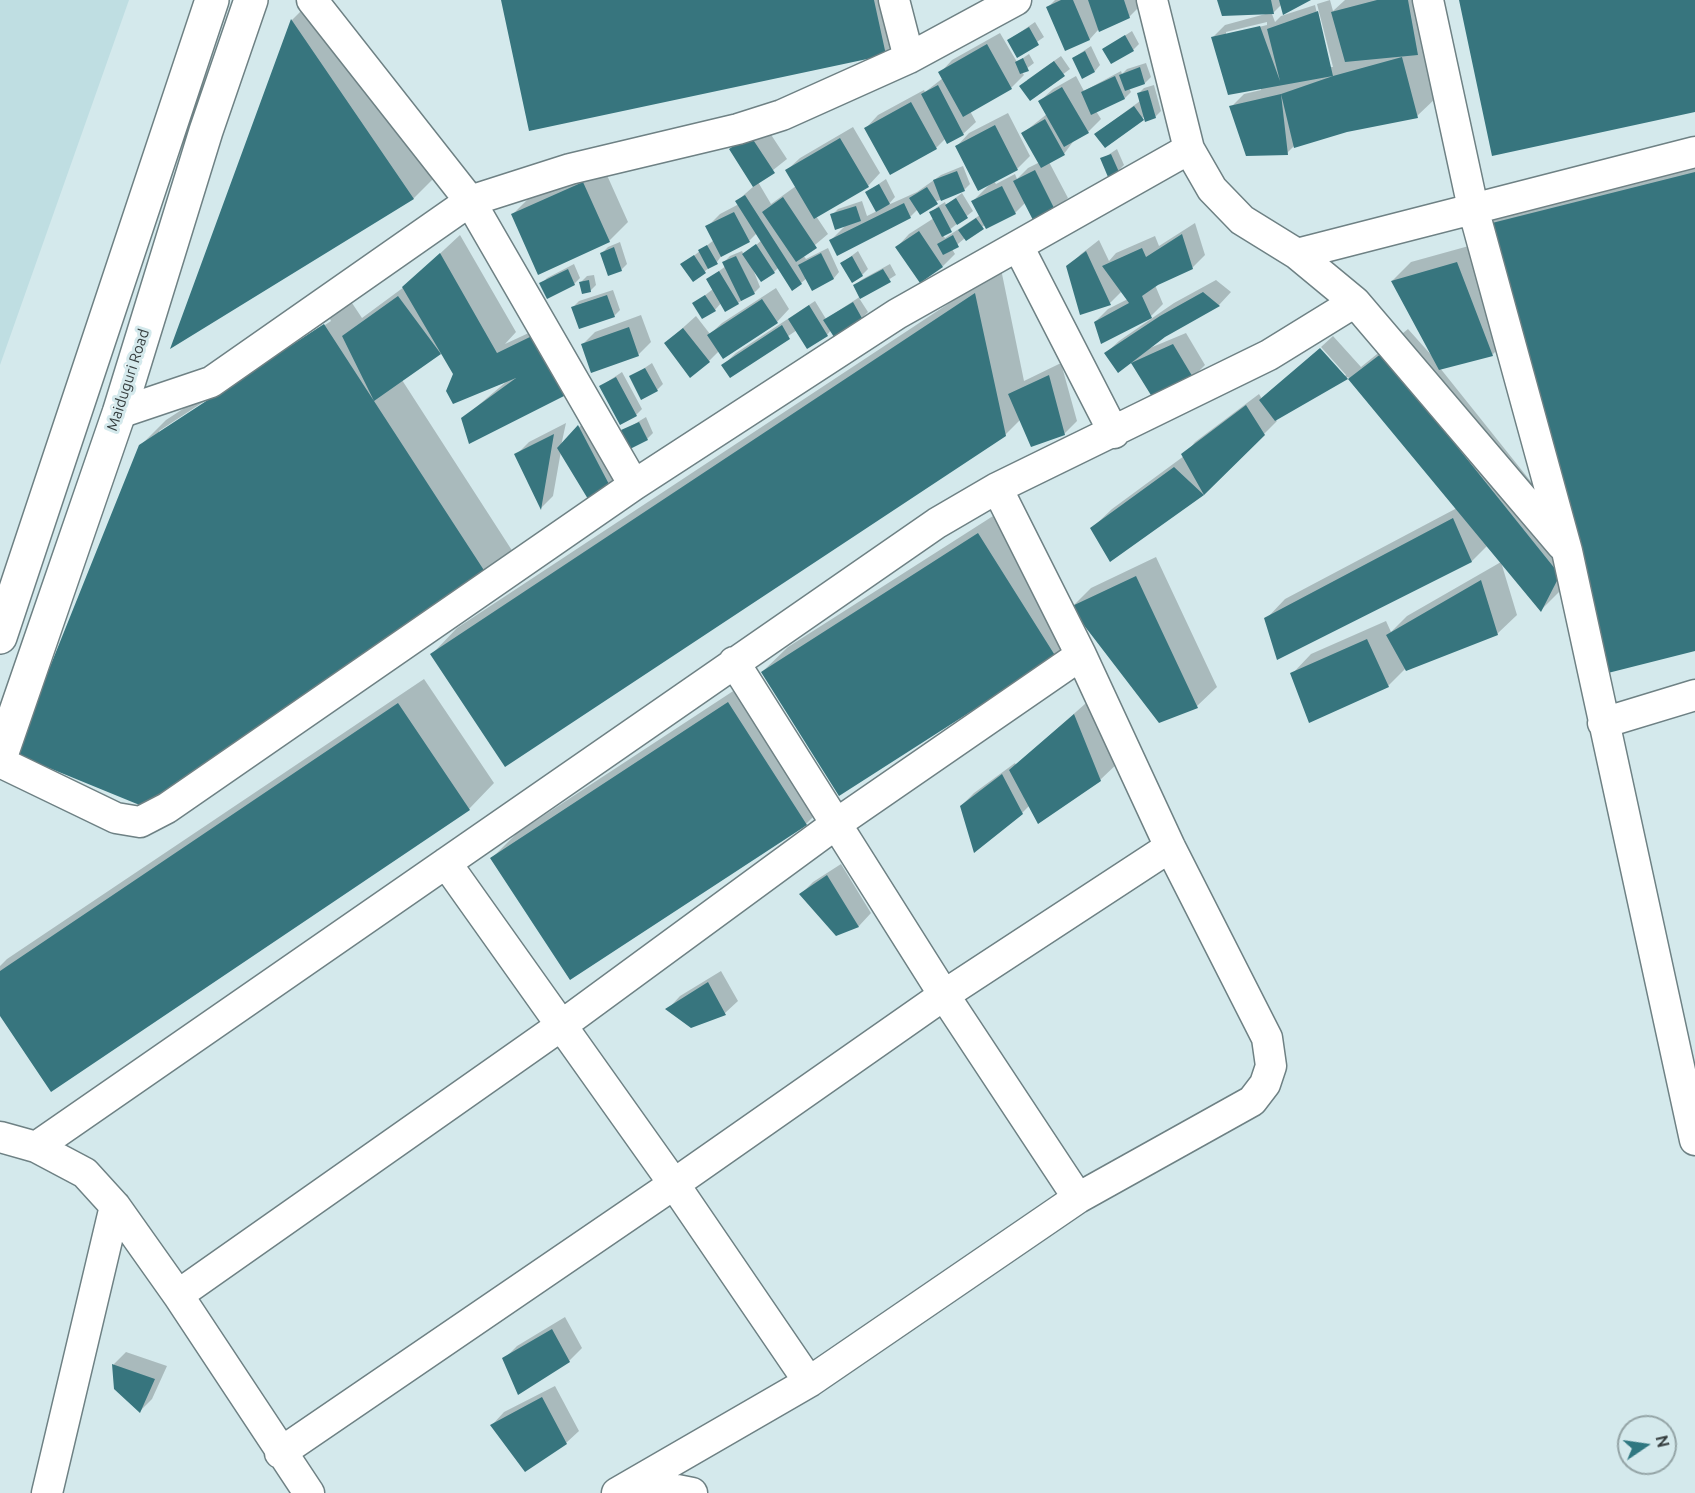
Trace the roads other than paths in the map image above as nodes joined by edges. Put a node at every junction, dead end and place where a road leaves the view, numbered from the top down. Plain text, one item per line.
1 (212, 0) edge
2 (251, 0) edge
3 (312, 0) edge
4 (894, 0) edge
5 (1016, 0) edge
6 (1152, 0) edge
7 (1428, 0) edge
8 (909, 58) junction
9 (1189, 149) junction
10 (1695, 152) edge
11 (470, 201) junction
12 (1473, 207) junction
13 (1018, 246) junction
14 (1297, 254) junction
15 (1355, 302) junction
16 (119, 413) junction
17 (1114, 433) junction
18 (634, 485) junction
19 (997, 488) junction
20 (1566, 551) junction
21 (0, 636) edge
22 (1081, 655) junction
23 (734, 662) junction
24 (1695, 695) edge
25 (1603, 723) junction
26 (0, 760) edge
27 (836, 824) junction
28 (1170, 847) junction
29 (446, 863) junction
30 (944, 995) junction
31 (562, 1025) junction
32 (0, 1137) edge
33 (1695, 1140) edge
34 (36, 1147) junction
35 (674, 1184) junction
36 (1078, 1198) junction
37 (115, 1206) junction
38 (178, 1295) junction
39 (809, 1382) junction
40 (280, 1453) junction
41 (47, 1493) edge
42 (309, 1493) edge
43 (618, 1493) edge
44 (692, 1493) edge

1 - 21 highway
2 - 16 highway, Maiduguri Road
3 - 11 street
4 - 8 street
5 - 8 street
6 - 9 street
7 - 12 street
8 - 11 street
9 - 13 street
9 - 14 street
10 - 12 street
11 - 16 street
11 - 18 street
12 - 14 street
12 - 20 street
13 - 17 street
13 - 18 street
14 - 15 street
15 - 17 street
15 - 20 street
16 - 26 highway, Maiduguri Road
17 - 19 street
18 - 26 street
19 - 22 street
19 - 23 street
20 - 25 street
22 - 27 street
22 - 28 street
23 - 27 street
23 - 29 street
24 - 25 street
25 - 33 street
27 - 30 street
27 - 31 street
28 - 30 street
28 - 36 street
29 - 31 street
29 - 34 street
30 - 35 street
30 - 36 street
31 - 35 street
31 - 38 street
32 - 34 street
34 - 37 street
35 - 39 street
35 - 40 street
36 - 39 street
37 - 38 street
37 - 41 street
38 - 40 street
39 - 43 street
40 - 42 street
43 - 44 street

